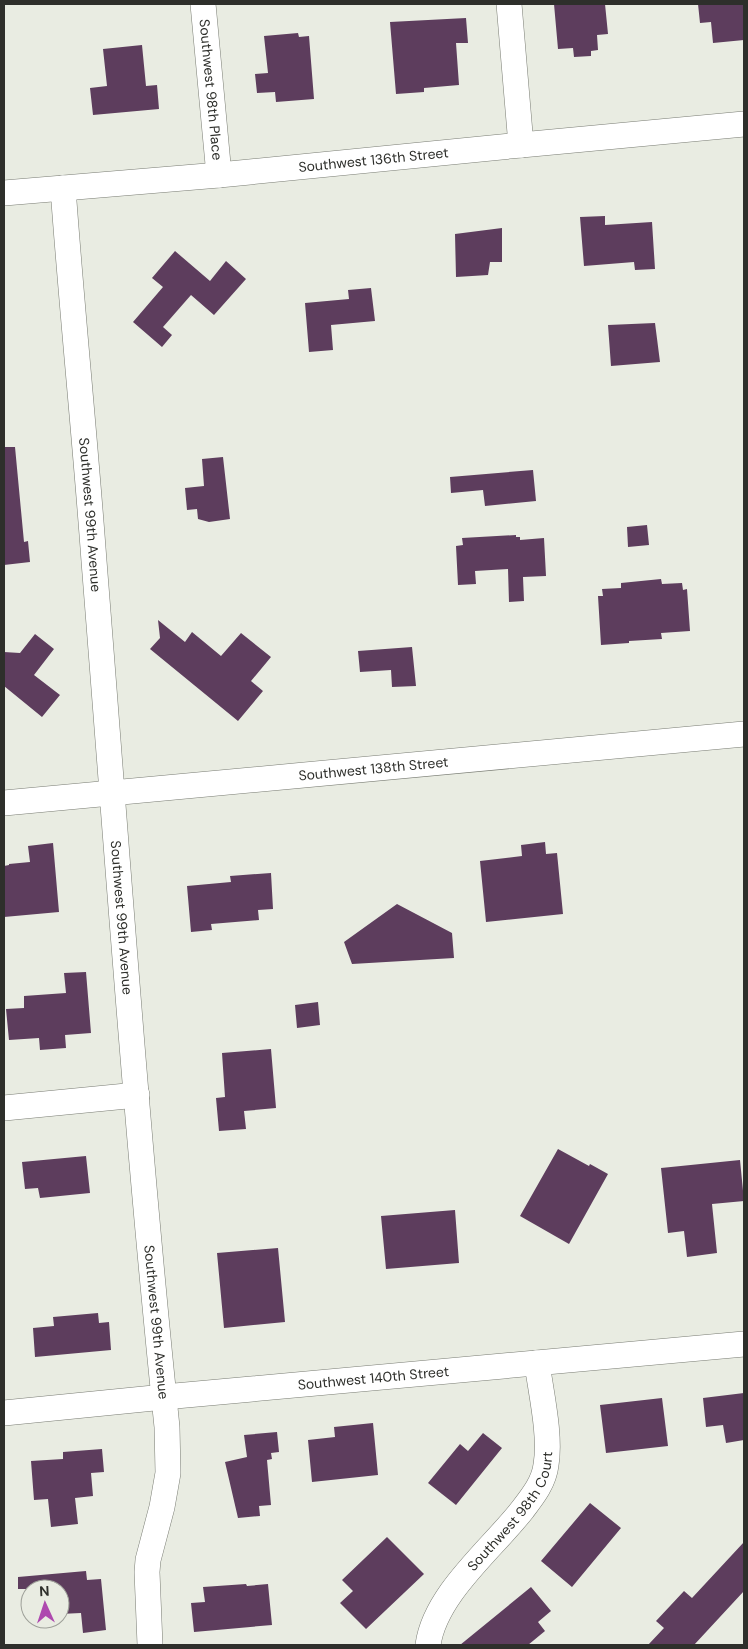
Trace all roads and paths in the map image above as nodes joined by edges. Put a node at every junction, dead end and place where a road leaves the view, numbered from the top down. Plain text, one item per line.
1 (204, 4) edge
2 (509, 4) edge
3 (744, 124) edge
4 (521, 145) junction
5 (219, 175) junction
6 (63, 188) junction
7 (4, 194) edge
8 (744, 734) edge
9 (112, 793) junction
10 (4, 803) edge
11 (137, 1095) junction
12 (4, 1108) edge
13 (744, 1344) edge
14 (536, 1363) junction
15 (164, 1397) junction
16 (4, 1414) edge
17 (150, 1645) edge
18 (428, 1645) edge

1 - 5 street, Southwest 98th Place
2 - 4 street
3 - 4 street, Southwest 136th Street
4 - 5 street, Southwest 136th Street
5 - 6 street, Southwest 136th Street
6 - 7 street, Southwest 136th Street
6 - 9 street, Southwest 99th Avenue
8 - 9 street, Southwest 138th Street
9 - 10 street, Southwest 138th Street
9 - 11 street, Southwest 99th Avenue
11 - 12 street
11 - 15 street, Southwest 99th Avenue
13 - 14 street, Southwest 140th Street
14 - 15 street, Southwest 140th Street
14 - 18 street, Southwest 98th Court
15 - 16 street, Southwest 140th Street
15 - 17 street, Southwest 99th Avenue

